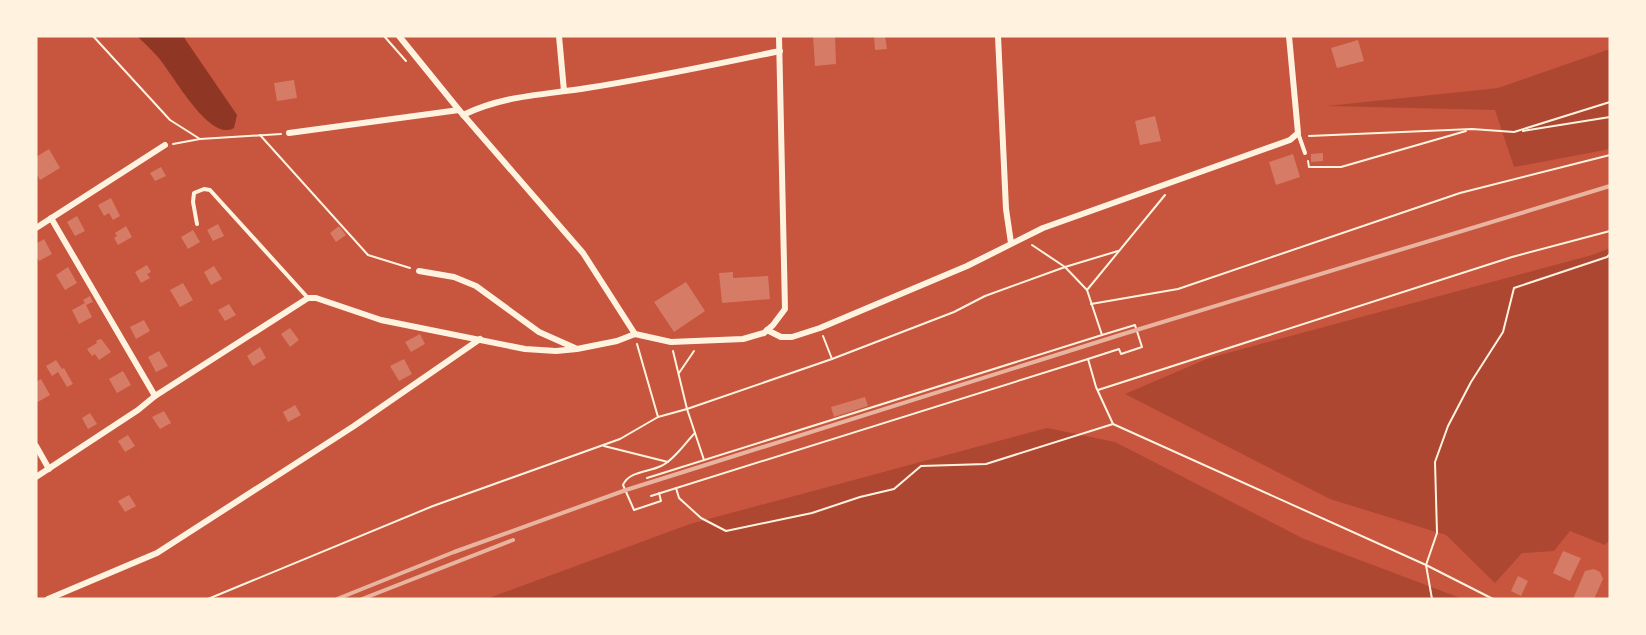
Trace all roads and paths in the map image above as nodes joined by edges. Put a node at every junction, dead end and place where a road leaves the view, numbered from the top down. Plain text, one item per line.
1 (93, 36) edge
2 (399, 36) edge
3 (559, 36) edge
4 (779, 36) edge
5 (999, 36) edge
6 (1289, 36) edge
7 (780, 51) junction
8 (564, 91) junction
9 (1610, 102) edge
10 (461, 112) junction
11 (1610, 117) edge
12 (1472, 129) junction
13 (1514, 132) junction
14 (288, 133) joint
15 (1298, 133) junction
16 (260, 135) junction
17 (200, 139) junction
18 (165, 145) joint
19 (1305, 153) joint
20 (1610, 155) edge
21 (1178, 179) junction
22 (51, 218) junction
23 (197, 224) dead end
24 (36, 228) edge
25 (1610, 231) edge
26 (1014, 242) junction
27 (1118, 251) junction
28 (1610, 254) edge
29 (1065, 267) junction
30 (419, 271) joint
31 (1087, 290) junction
32 (308, 298) junction
33 (1091, 303) junction
34 (820, 328) junction
35 (767, 330) junction
36 (635, 334) junction
37 (1102, 335) junction
38 (480, 339) junction
39 (700, 341) junction
40 (671, 342) junction
41 (577, 349) junction
42 (832, 358) junction
43 (1088, 359) junction
44 (679, 374) junction
45 (1098, 390) junction
46 (155, 396) junction
47 (687, 409) junction
48 (658, 417) junction
49 (1113, 424) junction
50 (695, 433) junction
51 (36, 446) edge
52 (604, 446) junction
53 (704, 460) junction
54 (668, 462) junction
55 (49, 469) junction
56 (36, 477) edge
57 (647, 478) dead end
58 (676, 488) junction
59 (659, 493) junction
60 (651, 496) dead end
61 (1426, 566) junction
62 (48, 599) edge
63 (208, 599) edge
64 (1432, 599) edge
65 (1494, 599) edge

1 - 17 path
2 - 10 street
3 - 8 street
4 - 7 street
5 - 26 street
6 - 15 street
7 - 8 street
7 - 35 street
8 - 10 street
9 - 13 path
10 - 14 street
10 - 36 street
11 - 13 path
12 - 13 path
12 - 15 path
12 - 19 path
14 - 16 path
15 - 19 lane
15 - 21 street
16 - 17 path
16 - 30 path
17 - 18 path
18 - 22 street
20 - 33 path
21 - 26 street
21 - 27 path
22 - 24 street
22 - 46 street
23 - 32 lane
25 - 45 path
26 - 29 path
26 - 34 street
27 - 29 path
27 - 31 path
28 - 61 path
29 - 31 path
29 - 42 path
30 - 41 street
31 - 33 path
32 - 38 street
32 - 46 street
33 - 37 path
34 - 35 street
34 - 42 path
35 - 39 street
36 - 40 street
36 - 41 street
36 - 48 path
37 - 43 path
37 - 53 path
38 - 41 street
38 - 62 street
39 - 40 street
39 - 44 path
40 - 44 path
42 - 47 path
43 - 45 path
43 - 58 path
44 - 47 path
45 - 49 path
46 - 55 street
47 - 48 path
47 - 50 path
48 - 52 path
49 - 58 path
49 - 61 path
50 - 53 path
50 - 54 path
51 - 55 street
52 - 54 path
52 - 63 path
53 - 57 path
54 - 59 path
55 - 56 street
58 - 59 path
59 - 60 path
61 - 64 path
61 - 65 path

